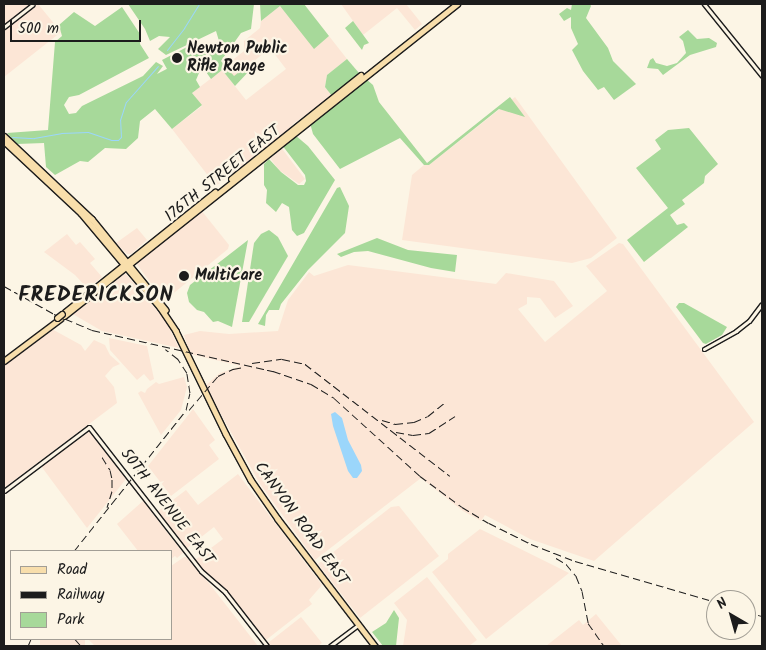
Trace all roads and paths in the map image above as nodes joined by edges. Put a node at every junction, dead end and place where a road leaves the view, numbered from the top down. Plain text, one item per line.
1 (452, 4) edge
2 (457, 4) edge
3 (704, 4) edge
4 (32, 5) edge
5 (4, 27) edge
6 (362, 75) junction
7 (762, 76) edge
8 (355, 84) junction
9 (4, 136) edge
10 (4, 141) edge
11 (277, 142) junction
12 (11, 148) junction
13 (270, 152) junction
14 (22, 154) junction
15 (227, 182) junction
16 (218, 193) junction
17 (127, 264) junction
18 (762, 304) edge
19 (704, 349) dead end
20 (4, 359) edge
21 (4, 491) edge
22 (359, 624) junction
23 (267, 646) edge
24 (330, 646) edge
25 (375, 646) edge

1 - 6 main road, 176TH STREET EAST
2 - 8 main road, 176TH STREET EAST
3 - 7 street
4 - 5 street
6 - 8 main road
6 - 11 main road, 176TH STREET EAST
8 - 13 main road, 176TH STREET EAST
9 - 14 main road, CANYON ROAD EAST
10 - 12 main road, CANYON ROAD EAST
11 - 13 main road
11 - 15 main road, 176TH STREET EAST
12 - 14 main road
12 - 17 main road, CANYON ROAD EAST
13 - 16 main road, 176TH STREET EAST
14 - 17 main road, CANYON ROAD EAST
15 - 16 main road
15 - 17 main road, 176TH STREET EAST
16 - 17 main road, 176TH STREET EAST
17 - 20 main road, 176TH STREET EAST
17 - 22 main road, CANYON ROAD EAST
18 - 19 street
21 - 23 street, 50TH AVENUE EAST
22 - 24 street
22 - 25 main road, CANYON ROAD EAST

